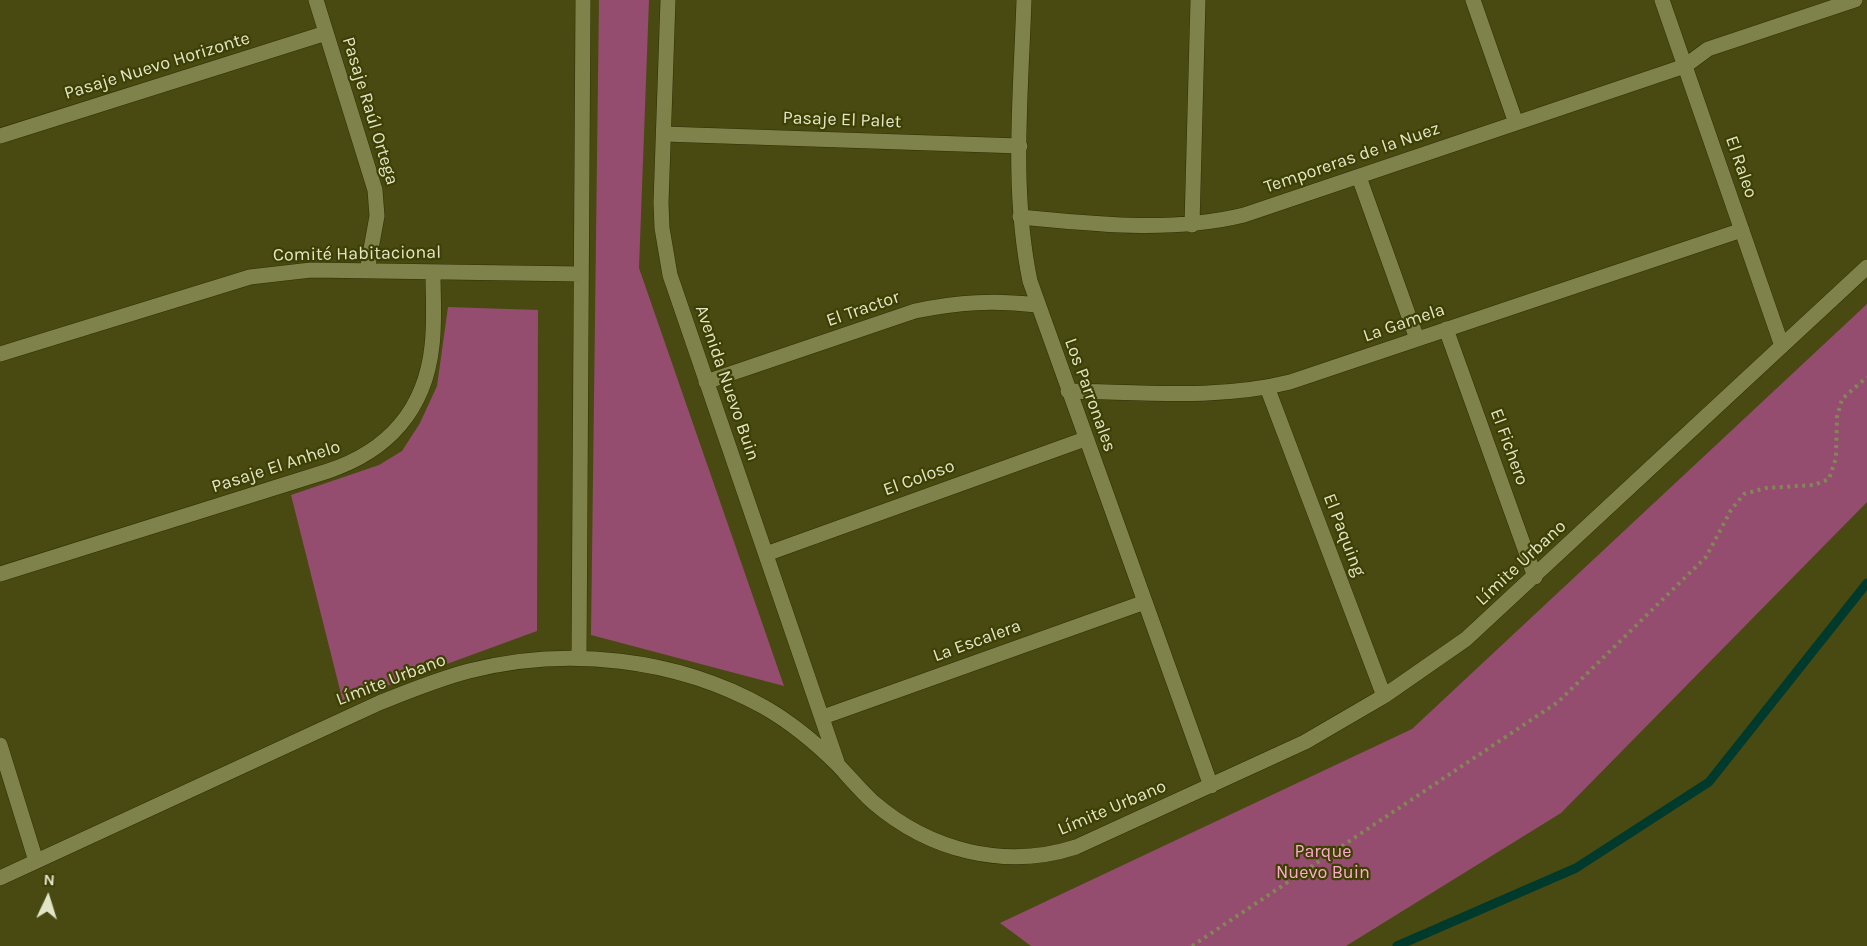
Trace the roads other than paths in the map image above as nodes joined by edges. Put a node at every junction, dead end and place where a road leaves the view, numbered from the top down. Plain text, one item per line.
1 (316, 0) edge
2 (583, 0) edge
3 (668, 0) edge
4 (1024, 0) edge
5 (1198, 0) edge
6 (1473, 0) edge
7 (1662, 0) edge
8 (1855, 0) edge
9 (326, 33) junction
10 (1685, 66) junction
11 (1516, 123) junction
12 (664, 134) junction
13 (0, 136) edge
14 (1020, 146) junction
15 (1359, 177) junction
16 (1020, 217) junction
17 (1191, 225) junction
18 (1742, 230) junction
19 (1867, 267) edge
20 (367, 271) junction
21 (433, 272) junction
22 (581, 274) junction
23 (1037, 305) junction
24 (1446, 329) junction
25 (1417, 339) junction
26 (1782, 346) junction
27 (0, 354) edge
28 (706, 382) junction
29 (1268, 387) junction
30 (1068, 391) junction
31 (1085, 439) junction
32 (766, 554) junction
33 (0, 574) edge
34 (1535, 577) junction
35 (1144, 602) junction
36 (579, 658) junction
37 (1384, 696) junction
38 (823, 717) junction
39 (0, 745) edge
40 (838, 765) junction
41 (1211, 786) junction
42 (36, 861) junction
43 (0, 878) edge

1 - 9 street, Pasaje Raúl Ortega
2 - 22 street
3 - 12 street, Avenida Nuevo Buin
4 - 14 street, Los Parronales
5 - 17 street
6 - 11 street
7 - 10 street, El Raleo
8 - 10 street, Temporeras de la Nuez
9 - 13 street, Pasaje Nuevo Horizonte
9 - 20 street, Pasaje Raúl Ortega
10 - 11 street, Temporeras de la Nuez
10 - 18 street, El Raleo
11 - 15 street, Temporeras de la Nuez
12 - 14 street, Pasaje El Palet
12 - 28 street, Avenida Nuevo Buin
14 - 16 street, Los Parronales
15 - 17 street, Temporeras de la Nuez
15 - 25 street
16 - 17 street, Temporeras de la Nuez
16 - 23 street, Los Parronales
18 - 24 street, La Gamela
18 - 26 street, El Raleo
19 - 26 street, Límite Urbano
20 - 21 street, Comité Habitacional
20 - 27 street, Comité Habitacional
21 - 22 street, Comité Habitacional
21 - 33 street, Pasaje El Anhelo
22 - 36 street
23 - 28 street, El Tractor
23 - 30 street, Los Parronales
24 - 25 street, La Gamela
24 - 34 street, El Fichero
25 - 29 street, La Gamela
26 - 34 street, Límite Urbano
28 - 32 street, Avenida Nuevo Buin
29 - 30 street, La Gamela
29 - 37 street, El Paquing
30 - 31 street, Los Parronales
31 - 32 street, El Coloso
31 - 35 street, Los Parronales
32 - 38 street, Avenida Nuevo Buin
34 - 37 street, Límite Urbano
35 - 38 street, La Escalera
35 - 41 street, Los Parronales
36 - 40 street, Límite Urbano
36 - 42 street, Límite Urbano
37 - 41 street, Límite Urbano
38 - 40 street, Avenida Nuevo Buin
39 - 42 street
40 - 41 street, Límite Urbano
42 - 43 street, Límite Urbano

